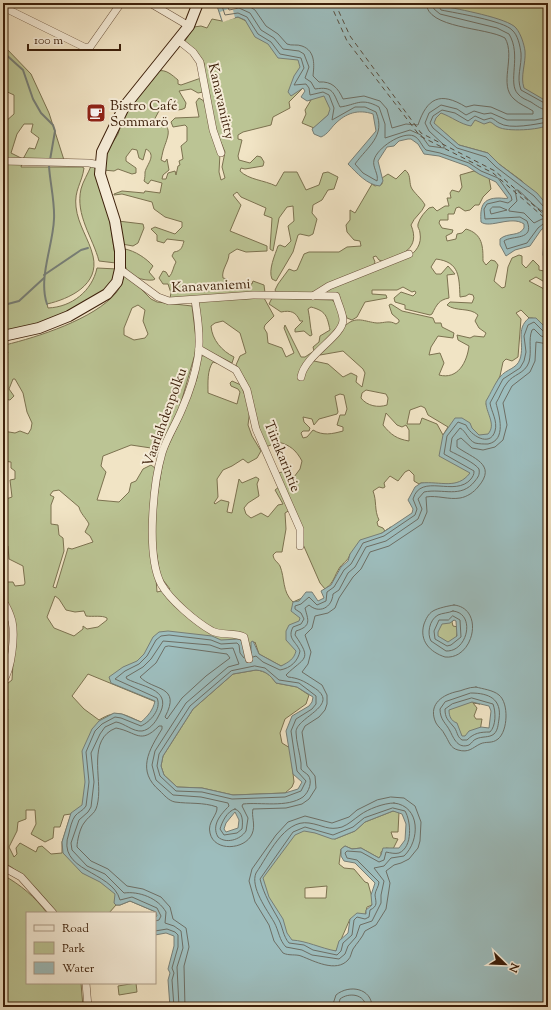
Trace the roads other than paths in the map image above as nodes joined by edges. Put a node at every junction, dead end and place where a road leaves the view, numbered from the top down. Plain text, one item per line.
1 (121, 3) edge
2 (150, 3) edge
3 (198, 3) edge
4 (3, 7) edge
5 (189, 26) junction
6 (178, 40) junction
7 (221, 153) dead end
8 (3, 160) edge
9 (100, 165) junction
10 (409, 254) dead end
11 (120, 269) junction
12 (313, 296) junction
13 (195, 300) junction
14 (3, 336) edge
15 (199, 349) junction
16 (301, 377) dead end
17 (300, 546) dead end
18 (3, 601) edge
19 (249, 659) dead end
20 (3, 681) edge
21 (3, 867) edge
22 (51, 912) edge
23 (86, 984) edge
24 (88, 1007) edge

1 - 4 street
2 - 5 street
3 - 5 street
5 - 6 street
6 - 7 street, Kanavaniitty
6 - 9 street
8 - 9 street
9 - 11 street
10 - 12 street
11 - 13 street, Kanavaniemi
11 - 14 street
12 - 13 street, Kanavaniemi
12 - 16 street, Kanavaniemi
13 - 15 street, Vaarlahdenpolku
15 - 17 street, Tiirakarintie
15 - 19 street, Vaarlahdenpolku
18 - 20 street
21 - 22 street
23 - 24 street

